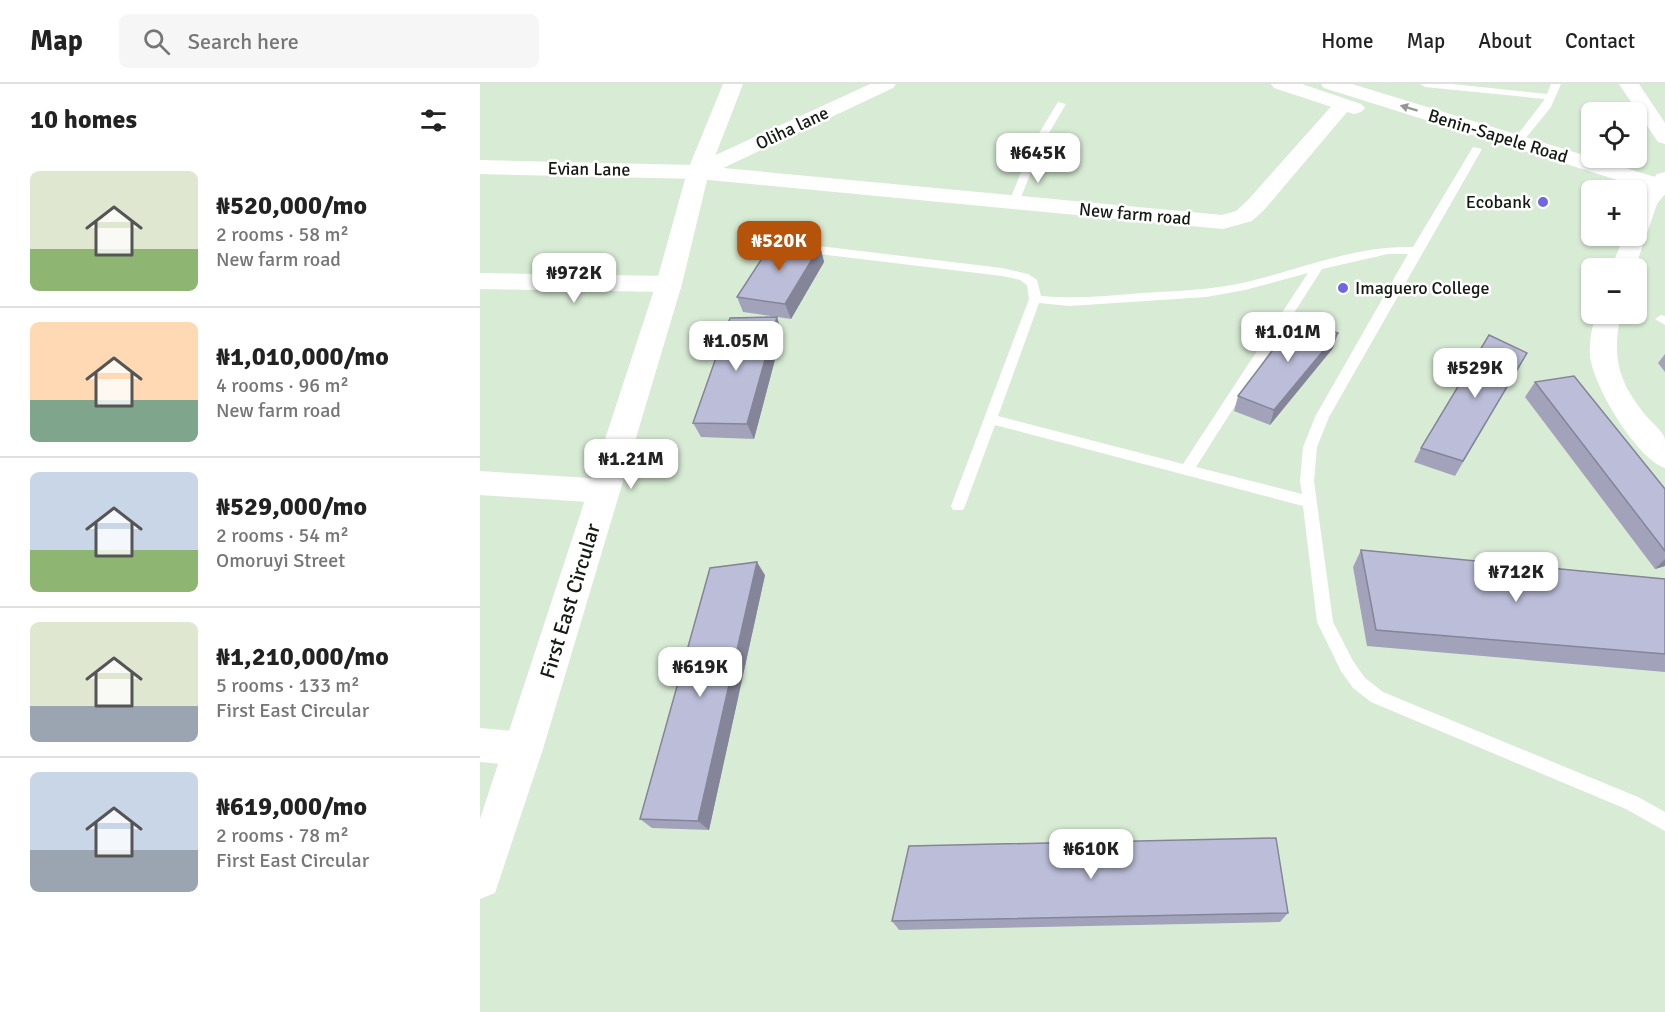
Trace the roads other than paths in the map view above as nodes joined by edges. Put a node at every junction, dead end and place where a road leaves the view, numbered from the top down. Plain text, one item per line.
1 (733, 84) edge
2 (886, 84) edge
3 (1281, 84) edge
4 (1331, 84) edge
5 (1425, 84) edge
6 (1556, 84) edge
7 (1629, 84) edge
8 (1550, 97) junction
9 (1061, 104) dead end
10 (1343, 105) junction
11 (1663, 133) edge
12 (1517, 142) junction
13 (1477, 149) junction
14 (480, 167) edge
15 (698, 172) junction
16 (1581, 182) edge
17 (1656, 194) edge
18 (1014, 202) junction
19 (1647, 210) edge
20 (819, 250) edge
21 (1416, 251) junction
22 (1318, 267) junction
23 (480, 281) edge
24 (669, 284) junction
25 (1035, 299) junction
26 (1604, 324) edge
27 (991, 419) junction
28 (1665, 457) edge
29 (1187, 469) junction
30 (480, 483) edge
31 (604, 491) junction
32 (1310, 502) junction
33 (958, 506) dead end
34 (480, 745) edge
35 (524, 749) junction
36 (1665, 822) edge
37 (480, 878) edge

1 - 15 main road, First East Circular
2 - 15 street, Oliha lane
3 - 10 main road, Benin-Sapele Road
12 -> 4 main road, Benin-Sapele Road
5 - 8 lane
6 - 8 lane
7 - 11 street
8 - 12 lane
9 - 18 lane
10 - 13 main road, Benin-Sapele Road
10 - 18 street, New farm road
12 - 17 main road, Benin-Sapele Road
13 - 16 main road, Benin-Sapele Road
13 - 21 lane
14 - 15 street, Evian Lane
15 - 18 street, New farm road
15 - 24 main road, First East Circular
17 - 19 street
20 - 25 lane
21 - 22 lane
21 - 32 lane
22 - 25 lane
22 - 29 lane
23 - 24 street
24 - 31 main road, First East Circular
25 - 27 lane
26 - 28 street
27 - 29 lane
27 - 33 lane
29 - 32 lane
30 - 31 street
31 - 35 main road, First East Circular
32 - 36 lane
34 - 35 street
35 - 37 main road, First East Circular

